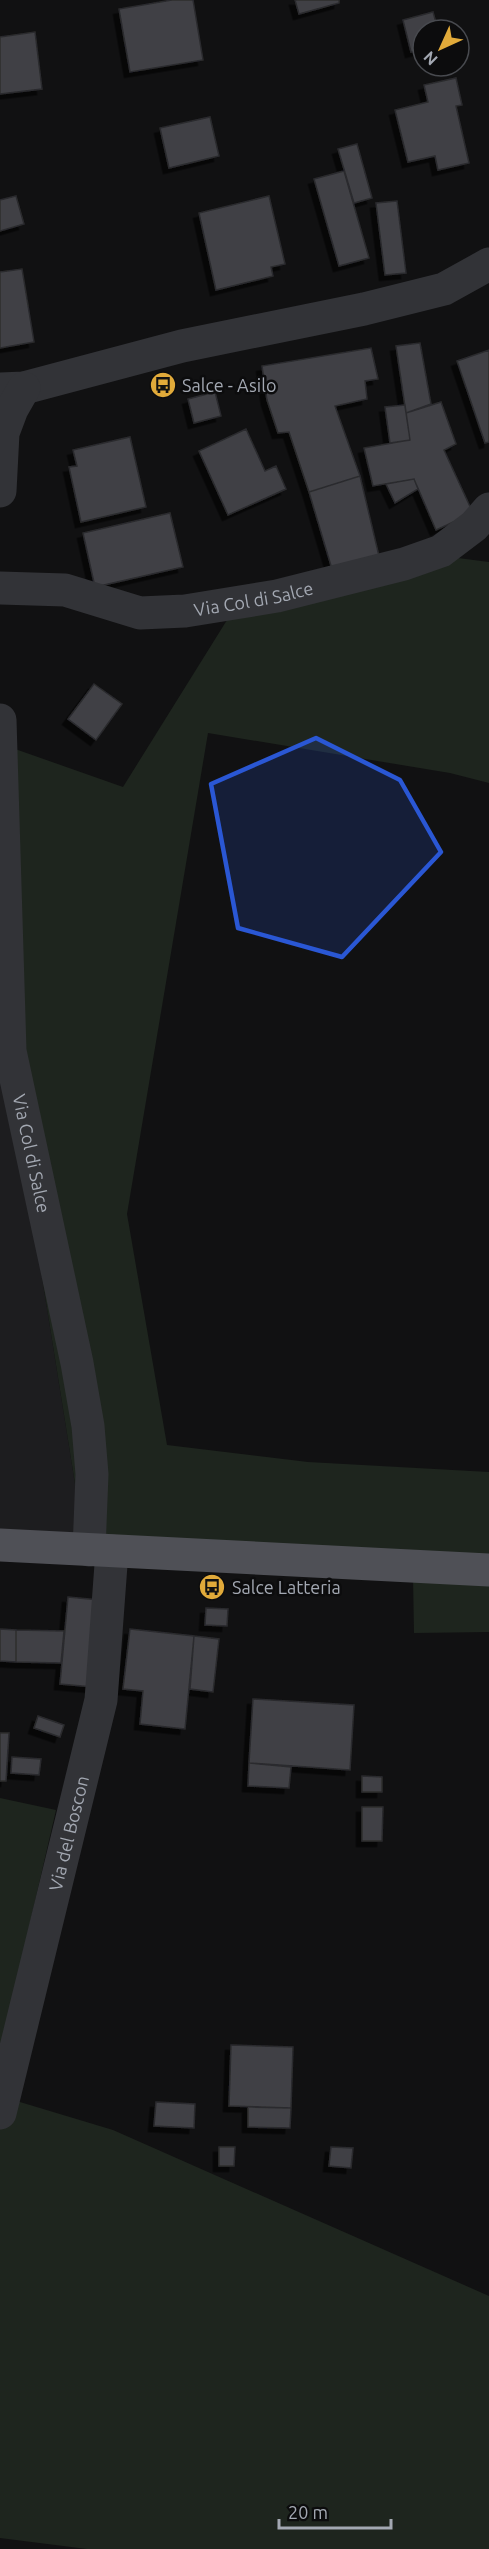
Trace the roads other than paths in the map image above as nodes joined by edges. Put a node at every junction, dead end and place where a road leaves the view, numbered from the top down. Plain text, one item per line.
1 (489, 264) edge
2 (12, 389) edge
3 (0, 491) edge
4 (489, 509) edge
5 (0, 588) edge
6 (0, 720) edge
7 (0, 1545) edge
8 (101, 1550) junction
9 (489, 1570) edge
10 (0, 2113) edge

1 - 2 street
2 - 3 street
4 - 5 street, Via Col di Salce
6 - 8 street, Via Col di Salce
7 - 8 main road
8 - 9 main road
8 - 10 street, Via del Boscon

